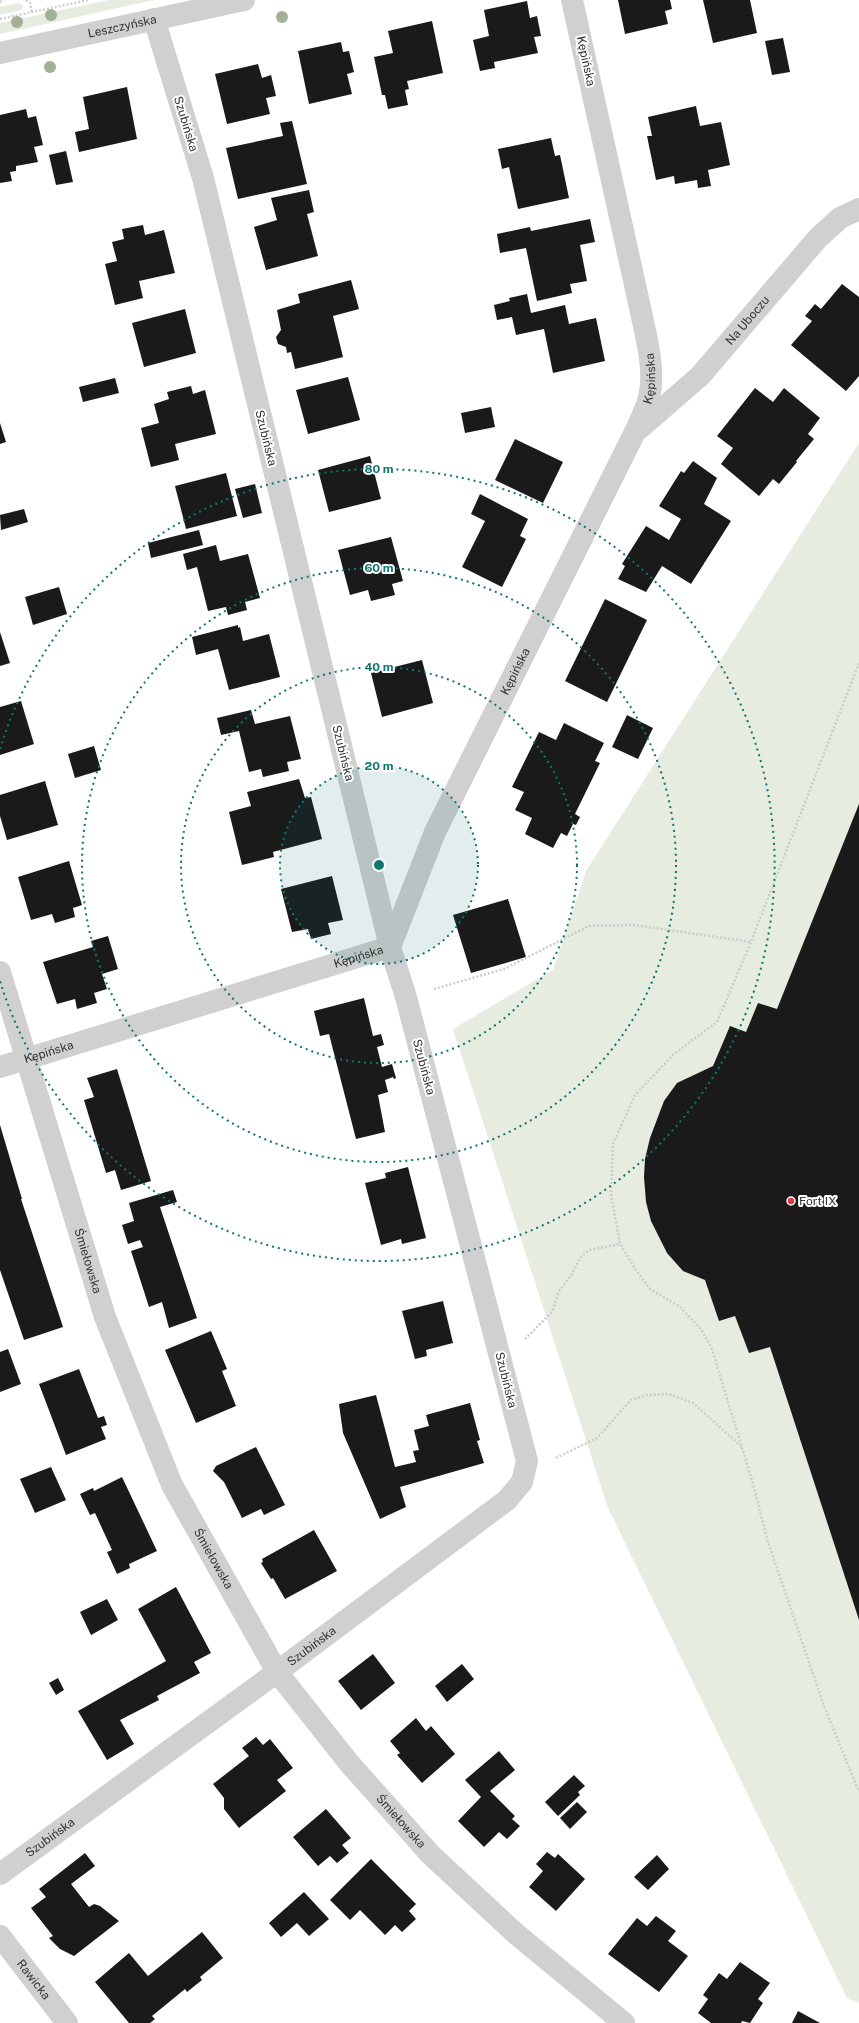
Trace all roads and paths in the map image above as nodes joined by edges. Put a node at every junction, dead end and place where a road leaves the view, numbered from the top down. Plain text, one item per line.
1 (4, 0) edge
2 (26, 0) edge
3 (88, 0) edge
4 (244, 0) edge
5 (572, 0) edge
6 (0, 2) edge
7 (32, 12) junction
8 (0, 19) edge
9 (154, 19) junction
10 (0, 53) edge
11 (859, 209) edge
12 (635, 432) junction
13 (859, 663) edge
14 (751, 942) junction
15 (390, 946) junction
16 (0, 972) edge
17 (406, 997) junction
18 (26, 1059) junction
19 (0, 1067) edge
20 (620, 1244) junction
21 (502, 1362) junction
22 (742, 1448) junction
23 (526, 1461) junction
24 (277, 1672) junction
25 (859, 1792) edge
26 (0, 1874) edge
27 (0, 1936) edge
28 (67, 2023) edge
29 (624, 2023) edge

1 - 6 path
2 - 7 path
3 - 7 path
4 - 9 street, Leszczyńska
5 - 12 street, Kępińska
7 - 8 path
9 - 10 street, Leszczyńska
9 - 15 street, Szubińska
11 - 12 street, Na Uboczu
12 - 15 street, Kępińska
13 - 14 path
14 - 17 path
14 - 20 path
15 - 17 street, Szubińska
15 - 18 street, Kępińska
16 - 18 street, Śmiełowska
17 - 21 street, Szubińska
18 - 19 street, Kępińska
18 - 24 street, Śmiełowska
20 - 21 path
20 - 22 path
21 - 23 street, Szubińska
22 - 23 path
22 - 25 path
23 - 24 street, Szubińska
24 - 26 street, Szubińska
24 - 29 street, Śmiełowska
27 - 28 street, Rawicka

